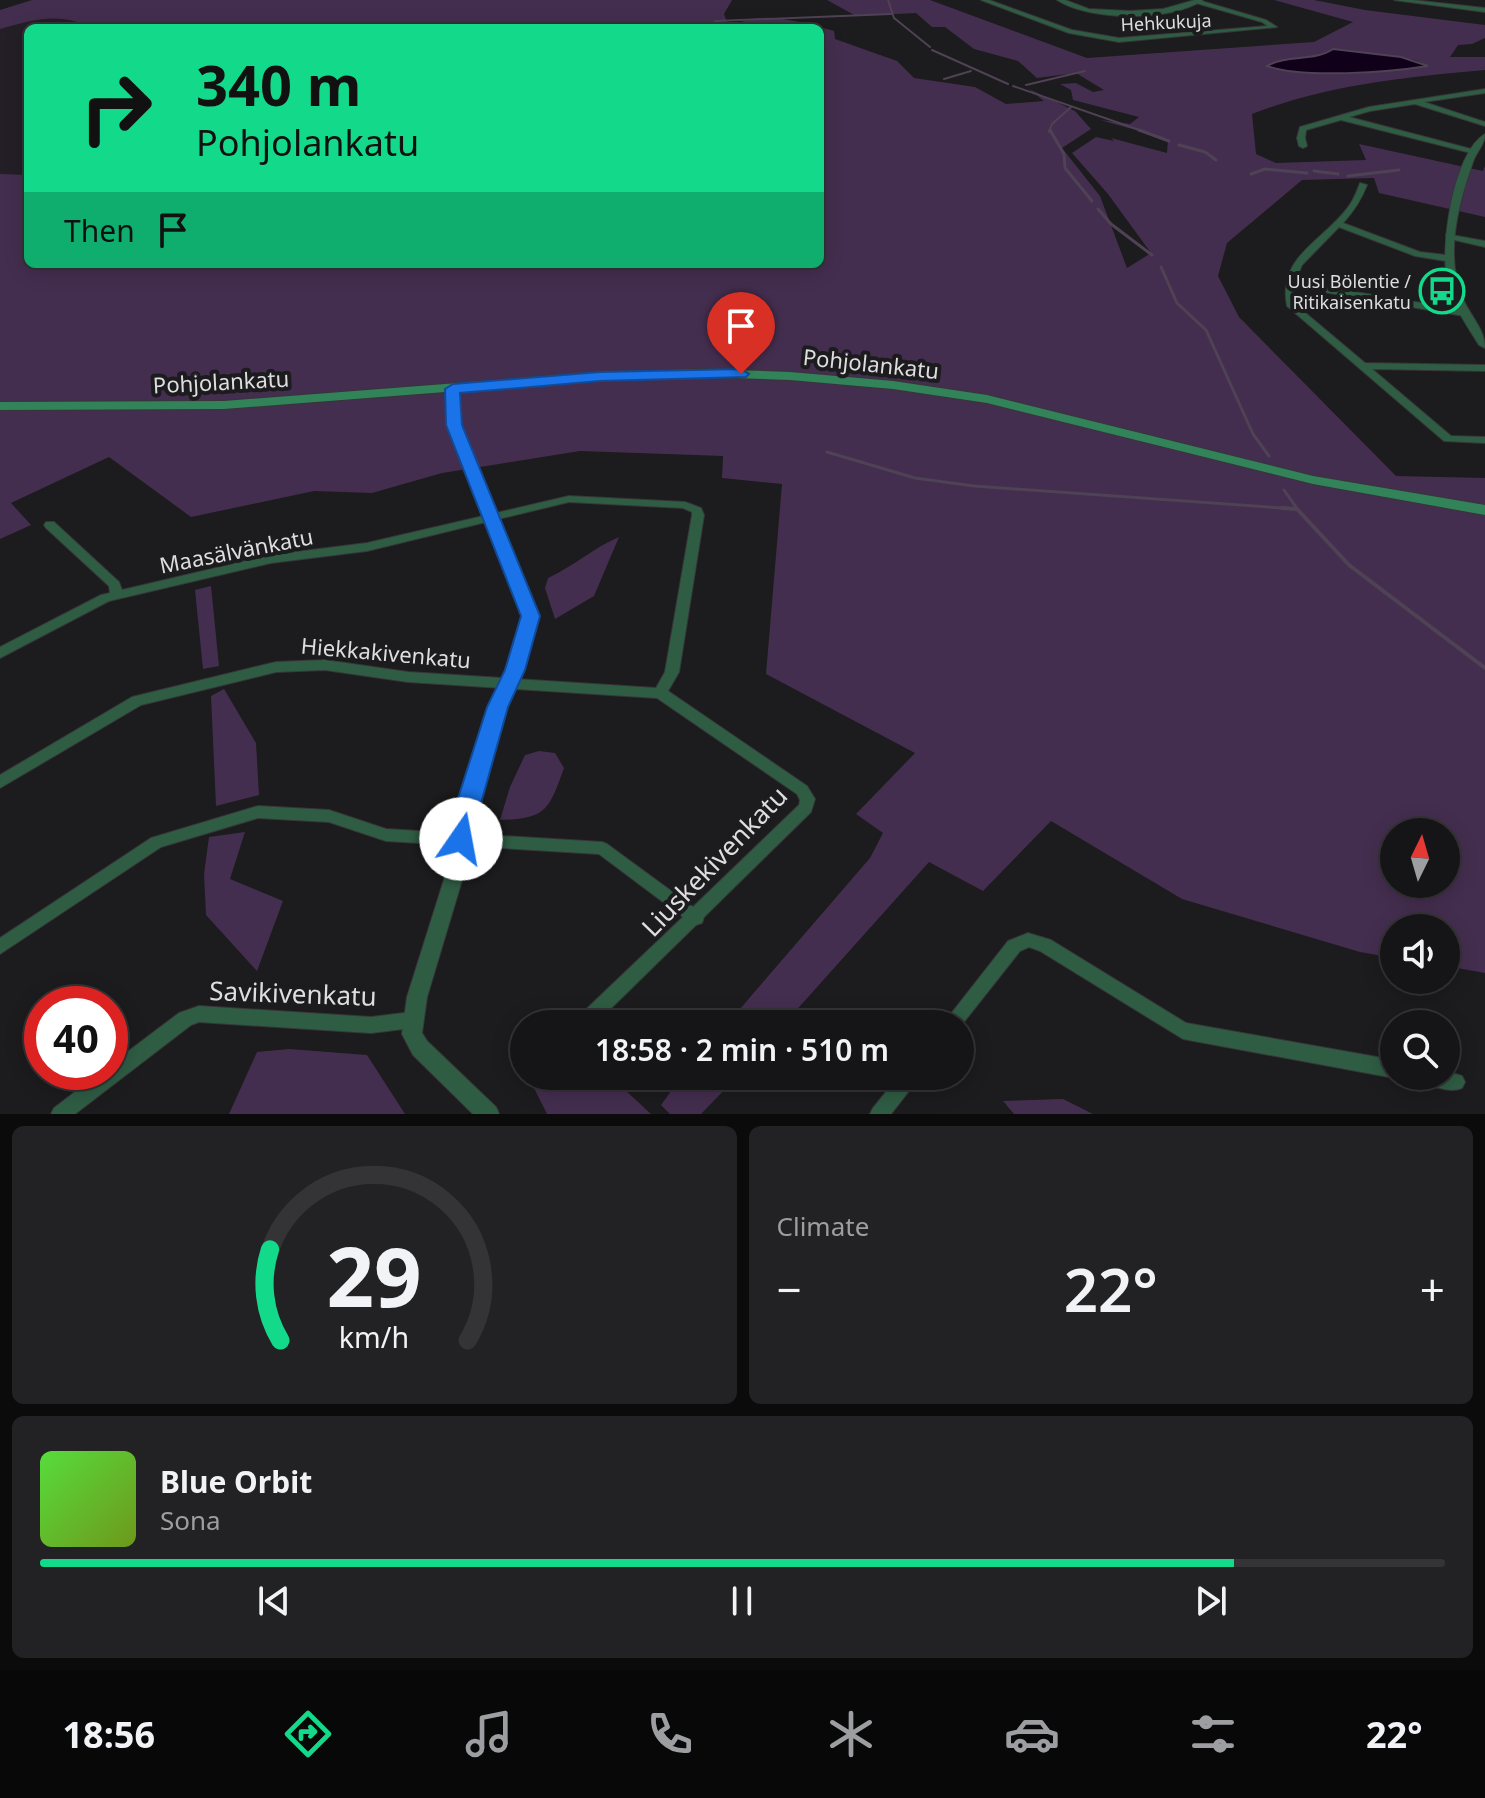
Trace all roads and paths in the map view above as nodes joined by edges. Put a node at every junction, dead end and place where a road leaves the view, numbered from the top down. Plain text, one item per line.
1 (984, 0) edge
2 (1060, 0) edge
3 (1397, 0) edge
4 (1199, 1) edge
5 (1485, 10) edge
6 (1485, 91) edge
7 (1412, 101) junction
8 (1343, 118) junction
9 (1485, 124) edge
10 (1480, 144) edge
11 (1303, 146) dead end
12 (1363, 185) dead end
13 (1338, 224) junction
14 (1449, 236) junction
15 (1485, 244) edge
16 (1446, 258) junction
17 (1289, 284) junction
18 (1464, 313) junction
19 (1485, 344) edge
20 (1365, 366) junction
21 (1485, 368) edge
22 (453, 389) junction
23 (0, 406) edge
24 (1485, 440) edge
25 (1485, 510) edge
26 (490, 519) junction
27 (50, 525) dead end
28 (116, 595) junction
29 (0, 653) edge
30 (506, 684) junction
31 (660, 693) junction
32 (0, 782) edge
33 (461, 839) junction
34 (696, 918) junction
35 (0, 947) edge
36 (598, 1010) edge
37 (963, 1010) edge
38 (412, 1020) junction
39 (1380, 1066) edge
40 (899, 1090) edge
41 (60, 1114) edge
42 (488, 1114) edge
43 (879, 1114) edge

1 - 4 street, Hehkukuja
2 - 4 street
3 - 5 street
6 - 7 street
7 - 8 street
7 - 9 street
8 - 10 street
8 - 11 street
10 - 14 street
12 - 13 street
13 - 16 street
13 - 17 street
14 - 15 street
14 - 16 street
16 - 18 street
17 - 18 street
17 - 20 street
18 - 19 street
20 - 21 street
20 - 24 street
22 - 23 main road, Pohjolankatu
22 - 25 main road, Pohjolankatu
22 - 26 street
26 - 28 street, Maasälvänkatu
26 - 30 street
26 - 31 street, Maasälvänkatu
27 - 28 street
28 - 29 street, Maasälvänkatu
30 - 31 street
30 - 32 street, Hiekkakivenkatu
30 - 33 street
31 - 34 street, Liuskekivenkatu
33 - 34 street
33 - 35 street
33 - 38 street
34 - 36 street, Liuskekivenkatu
37 - 39 street
38 - 41 street, Savikivenkatu
38 - 42 street
40 - 43 street

